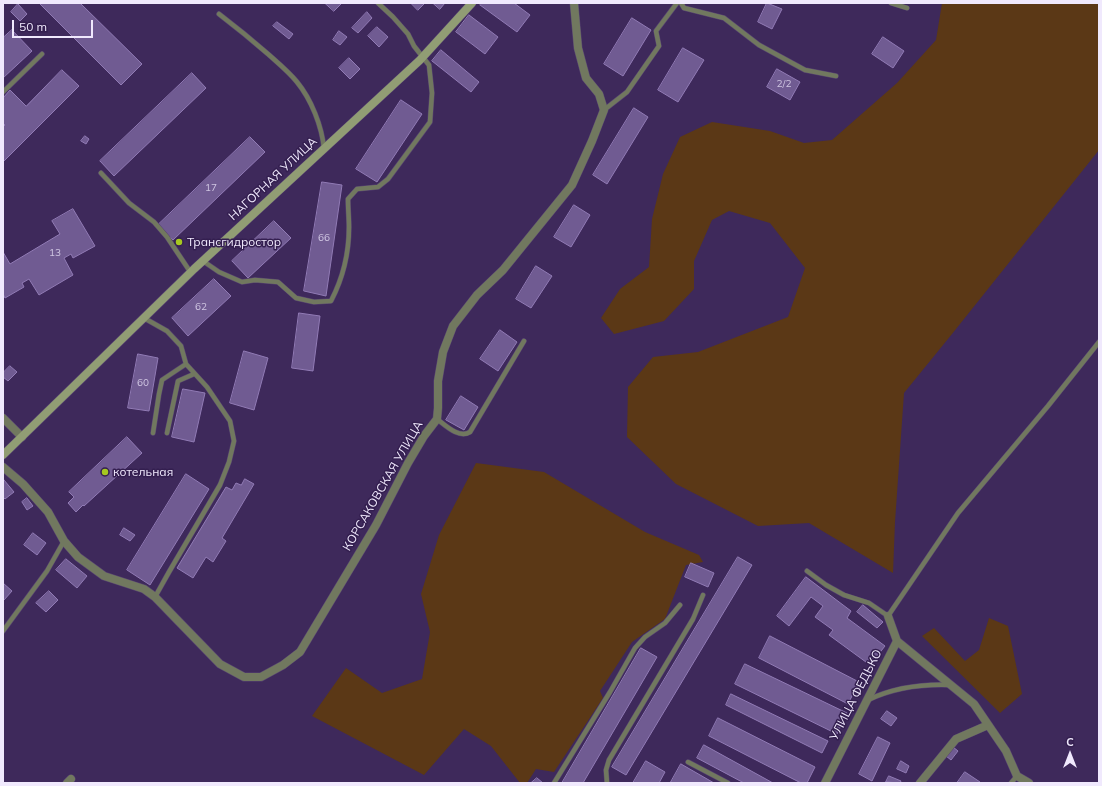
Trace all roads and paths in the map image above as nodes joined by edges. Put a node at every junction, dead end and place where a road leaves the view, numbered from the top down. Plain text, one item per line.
1 (378, 3) edge
2 (472, 3) edge
3 (574, 3) edge
4 (676, 3) edge
5 (681, 3) edge
6 (891, 3) edge
7 (907, 8) dead end
8 (219, 14) dead end
9 (42, 54) dead end
10 (423, 56) junction
11 (836, 76) dead end
12 (3, 92) edge
13 (604, 110) junction
14 (324, 149) junction
15 (100, 173) dead end
16 (203, 261) junction
17 (191, 273) junction
18 (144, 318) junction
19 (524, 341) dead end
20 (1099, 342) edge
21 (186, 364) junction
22 (194, 374) junction
23 (3, 418) edge
24 (436, 419) junction
25 (153, 434) dead end
26 (167, 434) dead end
27 (22, 437) junction
28 (3, 455) edge
29 (3, 467) edge
30 (64, 541) junction
31 (807, 571) dead end
32 (703, 595) dead end
33 (155, 597) junction
34 (680, 605) dead end
35 (888, 616) junction
36 (3, 631) edge
37 (897, 641) junction
38 (951, 685) junction
39 (866, 701) junction
40 (988, 725) junction
41 (688, 762) dead end
42 (1017, 776) junction
43 (554, 783) edge
44 (607, 783) edge
45 (728, 783) edge
46 (825, 783) edge
47 (920, 783) edge
48 (1011, 783) edge
49 (1029, 783) edge

1 - 10 lane
2 - 10 street, НАГОРНАЯ УЛИЦА
3 - 13 street
4 - 13 lane
5 - 11 lane
6 - 7 lane
8 - 14 lane
9 - 12 lane
10 - 14 street, НАГОРНАЯ УЛИЦА
10 - 16 lane
13 - 24 street, КОРСАКОВСКАЯ УЛИЦА
14 - 16 street, НАГОРНАЯ УЛИЦА
15 - 17 lane
16 - 17 street, НАГОРНАЯ УЛИЦА
17 - 18 street, НАГОРНАЯ УЛИЦА
18 - 21 lane
18 - 27 street, НАГОРНАЯ УЛИЦА
19 - 24 lane
20 - 35 lane
21 - 22 lane
21 - 25 lane
22 - 26 lane
22 - 33 lane
23 - 27 street
24 - 33 street, КОРСАКОВСКАЯ УЛИЦА
27 - 28 street, НАГОРНАЯ УЛИЦА
29 - 30 street
30 - 33 street
30 - 36 lane
31 - 35 lane
32 - 44 lane
34 - 43 lane
35 - 37 street, УЛИЦА ФЕДЬКО
37 - 38 street
37 - 39 street, УЛИЦА ФЕДЬКО
38 - 39 lane
38 - 40 street
39 - 46 street, УЛИЦА ФЕДЬКО
40 - 42 street
40 - 47 street
41 - 45 lane
42 - 48 lane
42 - 49 street

